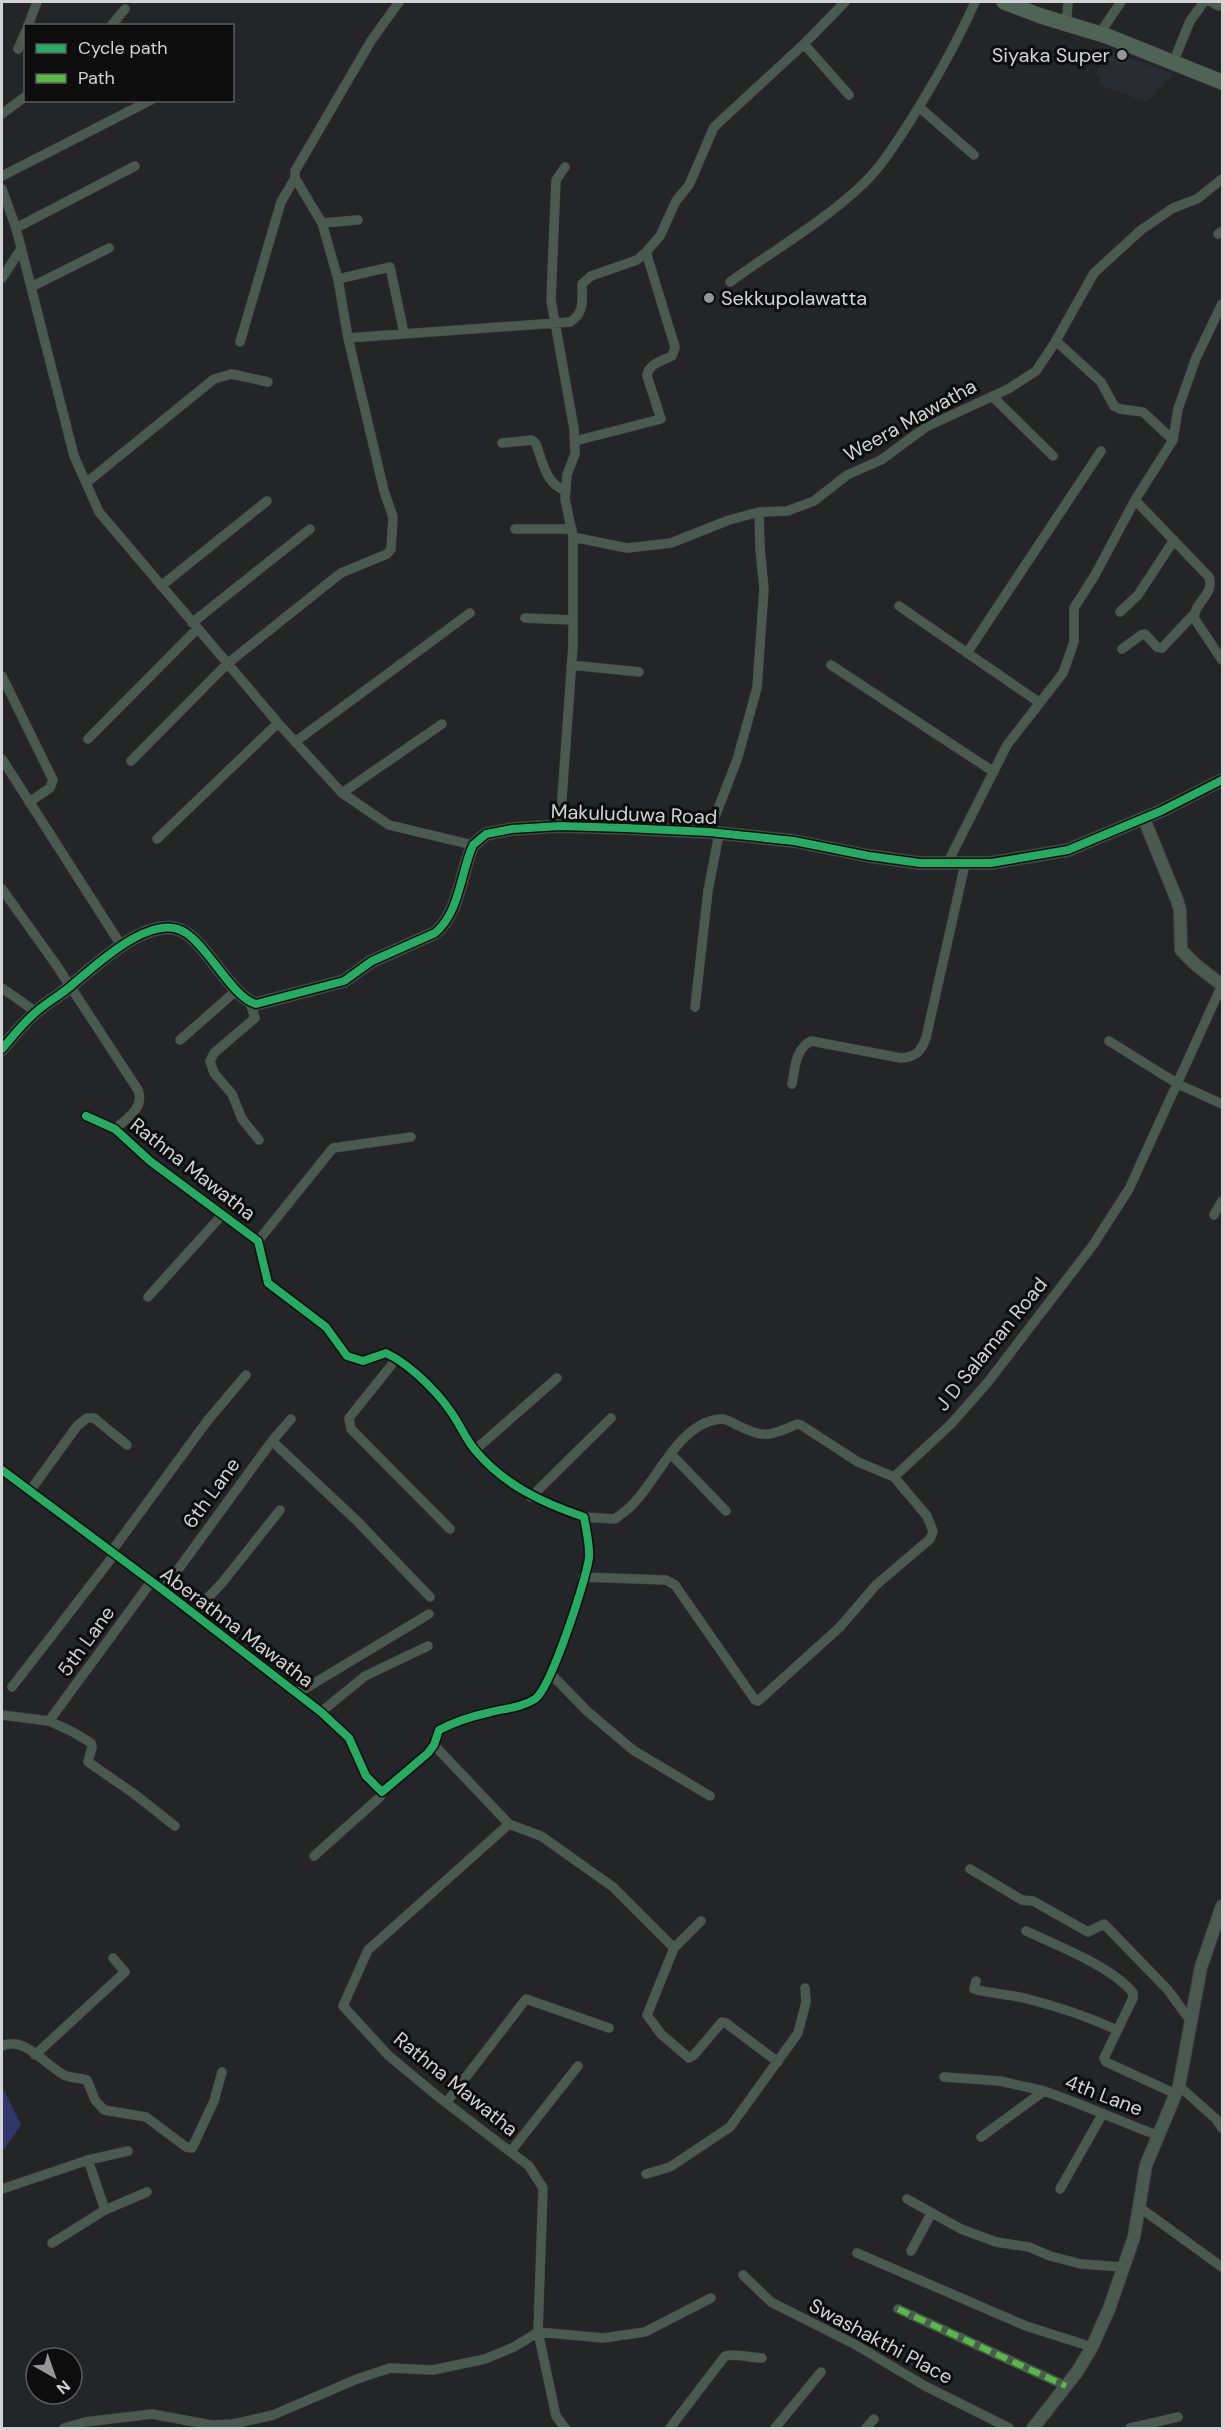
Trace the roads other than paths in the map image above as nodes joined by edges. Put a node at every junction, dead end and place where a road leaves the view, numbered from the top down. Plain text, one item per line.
1 (37, 2) edge
2 (399, 2) edge
3 (845, 2) edge
4 (975, 2) edge
5 (1004, 2) edge
6 (1024, 2) edge
7 (1121, 2) edge
8 (1204, 2) edge
9 (1211, 2) edge
10 (1222, 5) edge
11 (125, 9) dead end
12 (1068, 9) edge
13 (29, 24) edge
14 (113, 24) edge
15 (1104, 27) junction
16 (24, 36) edge
17 (804, 44) junction
18 (18, 49) dead end
19 (1177, 53) junction
20 (1222, 74) edge
21 (1222, 82) edge
22 (849, 95) dead end
23 (24, 98) edge
24 (147, 102) edge
25 (919, 107) junction
26 (2, 114) edge
27 (974, 155) dead end
28 (135, 166) dead end
29 (565, 167) dead end
30 (2, 176) edge
31 (295, 178) junction
32 (1222, 179) edge
33 (2, 189) edge
34 (358, 220) dead end
35 (322, 223) junction
36 (16, 228) junction
37 (109, 248) dead end
38 (21, 249) junction
39 (646, 252) junction
40 (2, 278) edge
41 (338, 279) junction
42 (730, 282) dead end
43 (31, 287) junction
44 (1222, 304) edge
45 (557, 323) junction
46 (404, 333) junction
47 (348, 338) junction
48 (1056, 341) junction
49 (240, 342) dead end
50 (268, 382) dead end
51 (992, 396) junction
52 (1173, 440) junction
53 (574, 441) junction
54 (502, 443) dead end
55 (1101, 452) dead end
56 (1053, 456) dead end
57 (86, 483) junction
58 (566, 491) junction
59 (1135, 500) junction
60 (267, 501) dead end
61 (759, 512) junction
62 (310, 529) dead end
63 (515, 529) dead end
64 (573, 533) junction
65 (1174, 540) junction
66 (161, 586) junction
67 (899, 606) dead end
68 (1120, 612) dead end
69 (470, 613) dead end
70 (1194, 614) junction
71 (525, 618) dead end
72 (573, 620) junction
73 (194, 626) junction
74 (1122, 649) dead end
75 (967, 652) junction
76 (1222, 660) edge
77 (227, 664) junction
78 (572, 665) junction
79 (831, 665) dead end
80 (639, 672) dead end
81 (2, 676) edge
82 (1040, 703) junction
83 (278, 723) junction
84 (442, 724) dead end
85 (88, 739) dead end
86 (295, 742) junction
87 (2, 759) edge
88 (131, 761) dead end
89 (994, 772) junction
90 (1222, 780) edge
91 (342, 793) junction
92 (29, 802) junction
93 (1144, 819) junction
94 (560, 826) junction
95 (714, 833) junction
96 (157, 839) dead end
97 (473, 845) junction
98 (948, 864) junction
99 (965, 864) junction
100 (2, 889) edge
101 (122, 945) junction
102 (1222, 985) edge
103 (70, 987) junction
104 (2, 988) edge
105 (237, 990) junction
106 (250, 1003) junction
107 (695, 1006) dead end
108 (36, 1012) junction
109 (6, 1035) edge
110 (180, 1040) dead end
111 (1109, 1041) dead end
112 (2, 1049) edge
113 (792, 1084) dead end
114 (1178, 1084) junction
115 (1222, 1104) edge
116 (86, 1116) dead end
117 (115, 1129) junction
118 (411, 1137) dead end
119 (259, 1140) dead end
120 (1222, 1201) edge
121 (222, 1215) junction
122 (1214, 1215) dead end
123 (258, 1241) junction
124 (148, 1298) dead end
125 (397, 1359) junction
126 (246, 1375) dead end
127 (557, 1378) dead end
128 (611, 1418) dead end
129 (291, 1419) dead end
130 (272, 1441) junction
131 (127, 1445) dead end
132 (475, 1450) junction
133 (670, 1454) junction
134 (2, 1470) edge
135 (894, 1477) junction
136 (30, 1491) junction
137 (531, 1497) junction
138 (280, 1510) dead end
139 (726, 1511) dead end
140 (584, 1517) junction
141 (450, 1529) dead end
142 (112, 1554) junction
143 (583, 1577) junction
144 (151, 1582) junction
145 (163, 1590) junction
146 (430, 1597) dead end
147 (193, 1613) junction
148 (429, 1614) dead end
149 (428, 1646) dead end
150 (551, 1674) junction
151 (12, 1687) dead end
152 (298, 1694) junction
153 (321, 1712) junction
154 (2, 1715) edge
155 (49, 1721) junction
156 (431, 1749) junction
157 (382, 1792) junction
158 (710, 1796) dead end
159 (509, 1824) junction
160 (175, 1826) dead end
161 (314, 1856) dead end
162 (970, 1869) dead end
163 (1222, 1906) edge
164 (701, 1921) dead end
165 (1026, 1931) dead end
166 (674, 1948) junction
167 (113, 1958) dead end
168 (976, 1982) dead end
169 (805, 1988) dead end
170 (1192, 2023) junction
171 (609, 2028) dead end
172 (1117, 2030) junction
173 (2, 2046) edge
174 (35, 2055) junction
175 (778, 2062) junction
176 (578, 2066) dead end
177 (222, 2072) dead end
178 (944, 2077) dead end
179 (1178, 2090) junction
180 (1044, 2091) junction
181 (446, 2103) junction
182 (1102, 2115) junction
183 (1222, 2128) edge
184 (1157, 2135) junction
185 (981, 2138) dead end
186 (128, 2151) dead end
187 (512, 2151) junction
188 (88, 2160) junction
189 (646, 2174) dead end
190 (1060, 2188) dead end
191 (2, 2189) edge
192 (147, 2192) dead end
193 (906, 2199) dead end
194 (1139, 2207) junction
195 (105, 2210) junction
196 (932, 2214) junction
197 (52, 2243) dead end
198 (911, 2251) dead end
199 (857, 2253) dead end
200 (1124, 2267) junction
201 (1222, 2267) edge
202 (743, 2275) dead end
203 (711, 2298) dead end
204 (898, 2309) dead end
205 (538, 2332) junction
206 (1092, 2347) junction
207 (762, 2358) dead end
208 (821, 2372) dead end
209 (1066, 2386) junction
210 (1178, 2417) dead end
211 (874, 2419) dead end
212 (64, 2428) edge
213 (565, 2428) edge
214 (670, 2428) edge
215 (776, 2428) edge
216 (866, 2428) edge
217 (1009, 2428) edge
218 (1033, 2428) edge
219 (1130, 2428) edge

1 - 13 street
2 - 31 street
3 - 17 street
4 - 25 street
5 - 21 main road
6 - 12 main road
7 - 15 street
8 - 19 street
9 - 10 street
11 - 14 street
12 - 15 main road
15 - 19 main road
16 - 18 street
17 - 22 street
17 - 39 street
19 - 20 main road
23 - 26 street
24 - 30 street
25 - 27 street
25 - 42 street
28 - 36 street
29 - 45 street
31 - 35 street
31 - 49 street
32 - 48 street, Weera Mawatha
33 - 36 street
34 - 35 street
35 - 41 street
36 - 38 street
37 - 43 street
38 - 40 street
38 - 43 street
39 - 45 street
39 - 53 street
41 - 46 street
41 - 47 street
43 - 57 street
44 - 52 street
45 - 46 street
45 - 53 street
46 - 47 street
47 - 77 street
48 - 51 street, Weera Mawatha
48 - 52 street
50 - 57 street
51 - 56 street
51 - 61 street, Weera Mawatha
52 - 59 street
53 - 58 street
54 - 58 street
55 - 75 street
57 - 66 street
58 - 64 street
59 - 65 street
59 - 82 street
60 - 66 street
61 - 64 street, Weera Mawatha
61 - 95 street
62 - 73 street
63 - 64 street, Weera Mawatha
64 - 72 street
65 - 68 street
65 - 70 street
66 - 73 street
67 - 75 street
69 - 86 street
70 - 74 street
70 - 76 street
71 - 72 street
72 - 78 street
73 - 77 street
73 - 85 street
75 - 82 street
77 - 83 street
77 - 88 street
78 - 80 street
78 - 94 street
79 - 89 street
81 - 92 street
82 - 89 street
83 - 86 street
83 - 96 street
84 - 91 street
86 - 91 street
87 - 92 street
89 - 98 street
90 - 93 street, Makuluduwa Road
91 - 97 street
92 - 101 street
93 - 99 street, Makuluduwa Road
93 - 102 street
94 - 95 street, Makuluduwa Road
94 - 97 street, Makuluduwa Road
95 - 98 street, Makuluduwa Road
95 - 107 street
97 - 106 street
98 - 99 street, Makuluduwa Road
99 - 113 street
100 - 103 street
101 - 103 street
101 - 105 street
102 - 114 street, J D Salaman Road
103 - 108 street
103 - 117 street
104 - 108 street
105 - 106 street
105 - 110 street
106 - 119 street
108 - 109 street
109 - 112 street
111 - 114 street
114 - 115 street
114 - 135 street, J D Salaman Road
116 - 117 street, Rathna Mawatha
117 - 121 street, Rathna Mawatha
118 - 123 street
120 - 122 street
121 - 123 street, Rathna Mawatha
121 - 124 street
123 - 125 street, Rathna Mawatha
125 - 132 street
125 - 141 street
126 - 142 street
127 - 132 street
128 - 137 street
129 - 130 street, 6th Lane
130 - 145 street, 6th Lane
130 - 146 street
131 - 136 street
132 - 137 street
133 - 135 street
133 - 139 street
133 - 140 street
134 - 136 street, Aberathna Mawatha
135 - 143 street
136 - 142 street, Aberathna Mawatha
137 - 140 street
138 - 147 street
140 - 143 street
142 - 144 street, Aberathna Mawatha
142 - 151 street
143 - 150 street
144 - 145 street, Aberathna Mawatha
144 - 155 street, 5th Lane
145 - 147 street, Aberathna Mawatha
147 - 152 street, Aberathna Mawatha
148 - 152 street
149 - 153 street
150 - 156 street
150 - 158 street
152 - 153 street, Aberathna Mawatha
153 - 157 street, Aberathna Mawatha
154 - 155 street
155 - 160 street
156 - 157 street
156 - 159 street
157 - 161 street
159 - 166 street
159 - 181 street, Rathna Mawatha
162 - 170 street
163 - 170 street
164 - 166 street
165 - 172 street
166 - 175 street
167 - 174 street
168 - 172 street
169 - 175 street
170 - 179 street
171 - 181 street
172 - 179 street
173 - 174 street
174 - 177 street
175 - 189 street
176 - 187 street
178 - 180 street
179 - 183 street
179 - 184 street
180 - 182 street, 4th Lane
180 - 185 street, 4th Lane
181 - 187 street, Rathna Mawatha
182 - 184 street, 4th Lane
182 - 190 street
184 - 194 street
186 - 188 street
187 - 205 street, Rathna Mawatha
188 - 191 street
188 - 195 street
192 - 195 street
193 - 196 street
194 - 200 street
194 - 201 street
195 - 197 street
196 - 198 street
196 - 200 street
199 - 206 street
200 - 206 street
202 - 217 street, Swashakthi Place
203 - 205 street
204 - 209 street
205 - 212 street
205 - 213 street, Rathna Mawatha
206 - 209 street
207 - 214 street
208 - 215 street
209 - 218 street
210 - 219 street
211 - 216 street

